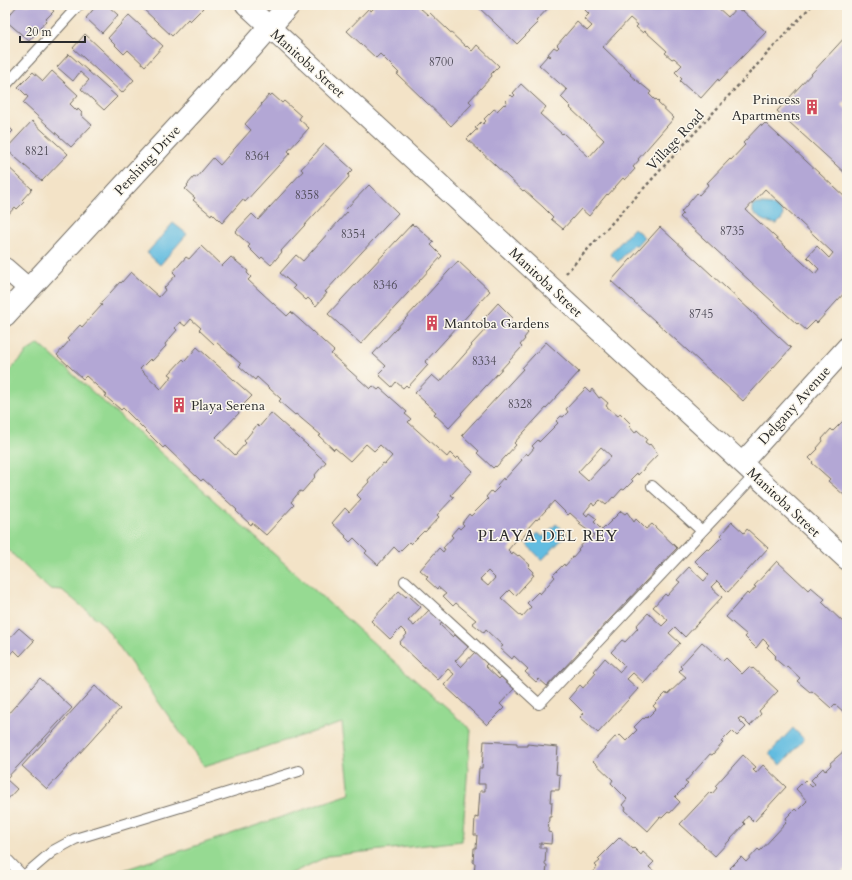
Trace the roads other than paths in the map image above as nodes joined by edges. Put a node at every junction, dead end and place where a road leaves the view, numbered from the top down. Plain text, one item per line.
1 (79, 5) edge
2 (246, 5) edge
3 (289, 5) edge
4 (269, 27) junction
5 (5, 86) edge
6 (5, 268) edge
7 (28, 288) junction
8 (5, 315) edge
9 (847, 347) edge
10 (748, 469) junction
11 (652, 486) dead end
12 (702, 531) junction
13 (847, 560) edge
14 (405, 580) dead end
15 (299, 771) dead end
16 (5, 857) edge
17 (22, 875) edge
18 (25, 875) edge

1 - 5 lane
2 - 4 street, Manitoba Street
3 - 4 main road, Pershing Drive
4 - 7 main road, Pershing Drive
4 - 10 street, Manitoba Street
6 - 7 street
7 - 8 main road, Pershing Drive
9 - 10 street, Delgany Avenue
10 - 12 lane
10 - 13 street, Manitoba Street
11 - 12 lane
12 - 14 lane
15 - 18 lane
16 - 17 lane

